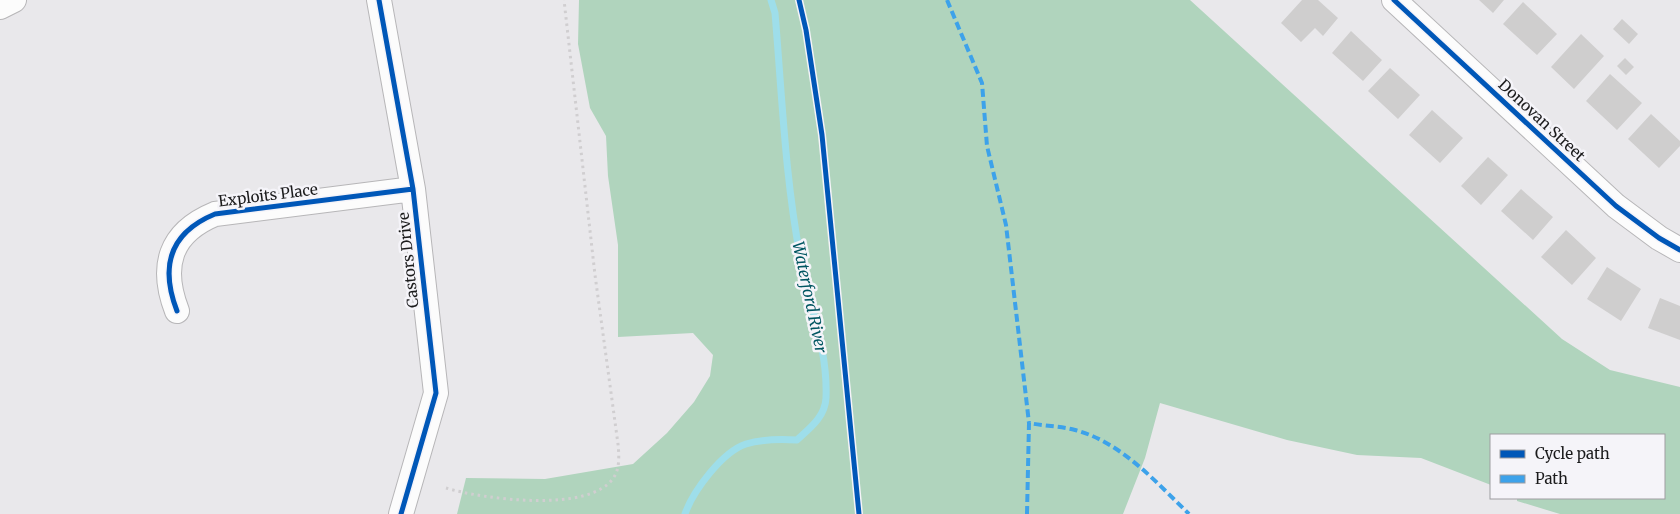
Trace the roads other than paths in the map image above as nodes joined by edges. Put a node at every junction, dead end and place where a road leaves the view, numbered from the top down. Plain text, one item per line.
1 (14, 0) edge
2 (379, 0) edge
3 (1394, 0) edge
4 (0, 7) edge
5 (413, 189) junction
6 (1680, 250) edge
7 (177, 311) dead end
8 (402, 514) edge

1 - 4 street
2 - 5 street, Castors Drive
3 - 6 street, Donovan Street
5 - 7 street, Exploits Place
5 - 8 street, Castors Drive

